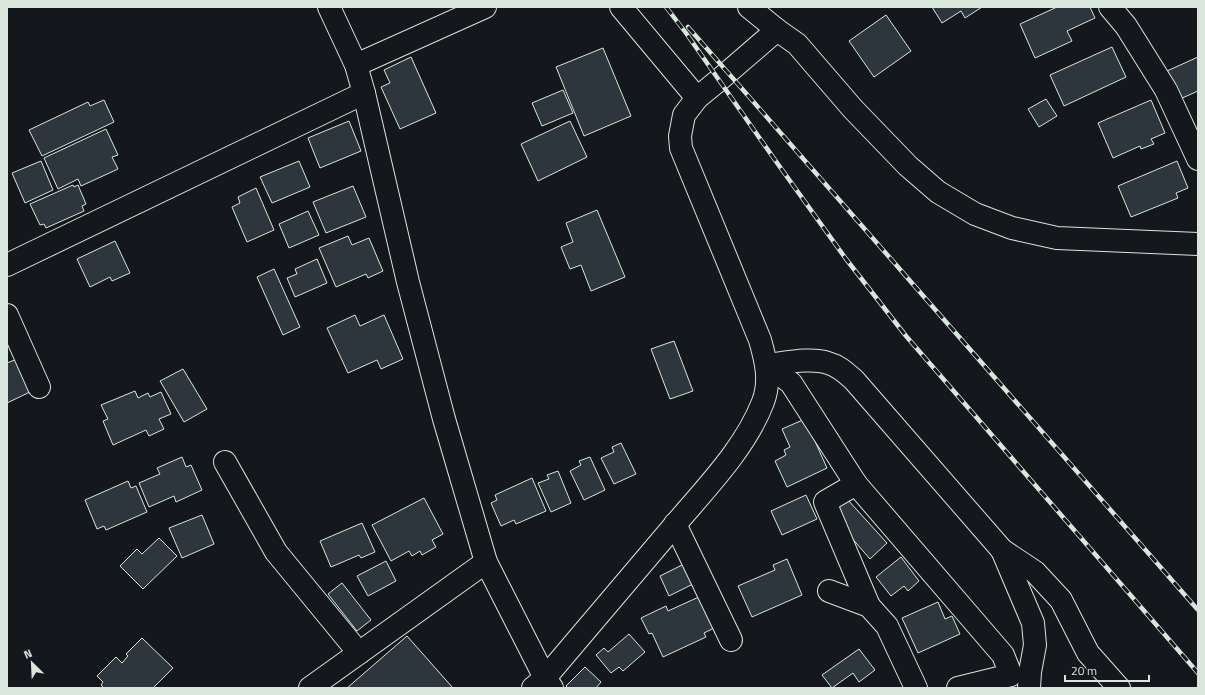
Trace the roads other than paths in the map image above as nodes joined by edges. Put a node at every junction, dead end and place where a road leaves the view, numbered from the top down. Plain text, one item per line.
1 (329, 7) edge
2 (485, 7) edge
3 (621, 7) edge
4 (749, 7) edge
5 (1110, 7) edge
6 (777, 30) junction
7 (356, 65) junction
8 (364, 93) junction
9 (697, 98) junction
10 (1198, 159) edge
11 (1198, 244) edge
12 (7, 265) edge
13 (7, 315) edge
14 (767, 365) junction
15 (39, 387) dead end
16 (225, 462) dead end
17 (856, 484) junction
18 (675, 524) junction
19 (1002, 550) junction
20 (486, 562) junction
21 (829, 591) dead end
22 (869, 606) junction
23 (731, 640) dead end
24 (359, 653) junction
25 (543, 685) edge
26 (310, 688) edge
27 (916, 688) edge
28 (958, 688) edge
29 (1029, 688) edge
30 (1119, 688) edge

1 - 7 street
2 - 7 street
3 - 9 street
4 - 6 street
5 - 10 street
6 - 9 street
6 - 11 street
7 - 8 street
8 - 12 street
8 - 20 street
9 - 14 street
13 - 15 street
14 - 17 street
14 - 18 street
14 - 19 street
16 - 24 street
17 - 22 street
17 - 28 street
18 - 23 street
18 - 25 street
19 - 29 street
19 - 30 street
20 - 24 street
20 - 25 street
21 - 22 street
22 - 27 street
24 - 26 street

